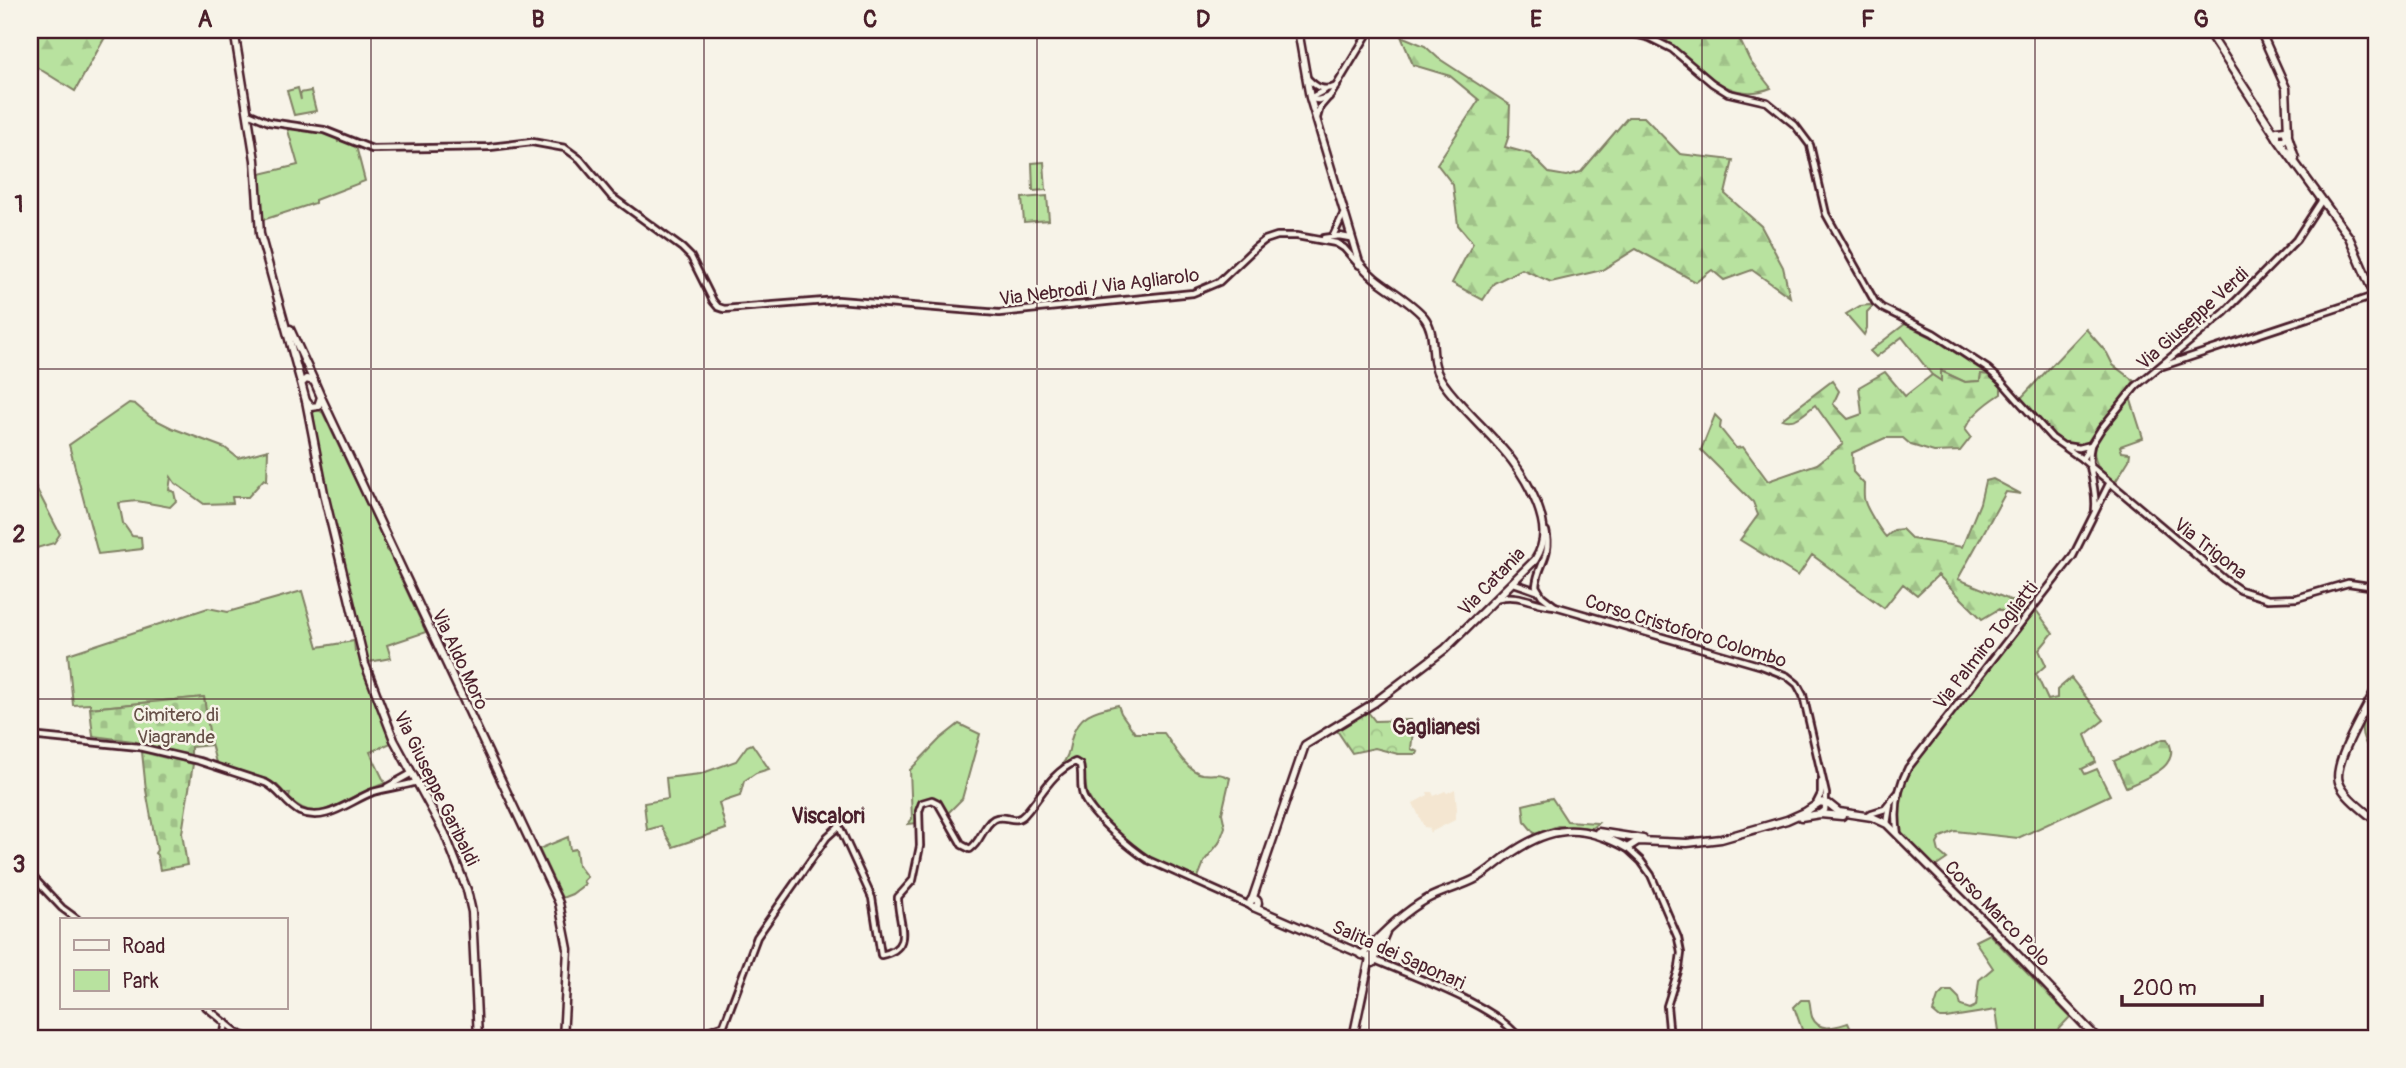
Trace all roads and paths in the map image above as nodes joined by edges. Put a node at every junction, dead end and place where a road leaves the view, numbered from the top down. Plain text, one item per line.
1 (234, 30) edge
2 (1298, 30) edge
3 (1370, 30) edge
4 (1618, 30) edge
5 (2207, 30) edge
6 (2260, 30) edge
7 (1306, 77) junction
8 (1337, 85) junction
9 (1326, 89) junction
10 (1330, 96) junction
11 (1310, 99) junction
12 (2288, 111) junction
13 (247, 112) junction
14 (2262, 114) junction
15 (1317, 125) junction
16 (2279, 127) junction
17 (2288, 134) junction
18 (2277, 138) junction
19 (2302, 172) junction
20 (2323, 200) junction
21 (1343, 215) junction
22 (259, 225) junction
23 (1332, 237) junction
24 (1350, 238) junction
25 (1316, 239) junction
26 (1336, 243) junction
27 (1363, 268) junction
28 (2376, 297) edge
29 (2170, 361) junction
30 (314, 381) junction
31 (302, 383) junction
32 (321, 397) junction
33 (306, 401) junction
34 (315, 407) junction
35 (335, 428) junction
36 (313, 433) junction
37 (2091, 445) junction
38 (2061, 446) junction
39 (2082, 459) junction
40 (2090, 466) junction
41 (2102, 478) junction
42 (2109, 484) junction
43 (2095, 486) junction
44 (2101, 497) junction
45 (2094, 518) junction
46 (1545, 528) junction
47 (1516, 582) junction
48 (2376, 587) edge
49 (1538, 591) junction
50 (1499, 598) junction
51 (1527, 599) junction
52 (1555, 606) junction
53 (2376, 688) edge
54 (30, 736) edge
55 (412, 773) junction
56 (417, 782) junction
57 (383, 789) junction
58 (1823, 794) junction
59 (1823, 803) junction
60 (1893, 805) junction
61 (1820, 814) junction
62 (1863, 814) junction
63 (1872, 817) junction
64 (1787, 820) junction
65 (2376, 821) edge
66 (1887, 824) junction
67 (1590, 832) junction
68 (842, 834) junction
69 (1898, 835) junction
70 (827, 837) junction
71 (1637, 837) junction
72 (1655, 841) junction
73 (1618, 844) junction
74 (1627, 848) junction
75 (30, 874) edge
76 (1254, 903) junction
77 (75, 918) edge
78 (1389, 927) junction
79 (1379, 937) junction
80 (1362, 955) junction
81 (1372, 959) junction
82 (208, 1009) edge
83 (226, 1023) junction
84 (723, 1026) junction
85 (1669, 1037) edge
86 (223, 1038) edge
87 (249, 1038) edge
88 (478, 1038) edge
89 (563, 1038) edge
90 (688, 1038) edge
91 (719, 1038) edge
92 (1353, 1038) edge
93 (1519, 1038) edge
94 (2097, 1038) edge

1 - 13 main road
2 - 7 main road
3 - 8 street
4 - 38 street, Via Trigona
5 - 14 main road
6 - 12 main road
7 - 9 street
7 - 11 main road
8 - 9 street
8 - 10 street
9 - 11 street
10 - 11 street
10 - 15 street
11 - 15 main road
12 - 16 main road
12 - 17 main road
13 - 22 main road
13 - 25 street, Via Nebrodi / Via Agliarolo
14 - 16 main road
14 - 18 main road
15 - 21 main road
16 - 17 main road
16 - 18 main road
17 - 18 main road
17 - 19 main road
18 - 19 main road
19 - 20 main road
20 - 28 main road
20 - 29 street, Via Giuseppe Verdi
21 - 23 street
21 - 24 main road
22 - 30 main road
22 - 31 main road
23 - 24 street
23 - 25 street
24 - 26 street
24 - 27 main road
25 - 26 street
26 - 27 street
27 - 46 main road
28 - 29 street
29 - 37 street, Via Giuseppe Verdi
30 - 31 main road
30 - 32 main road, Via Aldo Moro
31 - 33 main road
32 - 34 main road
32 - 35 main road, Via Aldo Moro
33 - 34 main road
33 - 36 main road
34 - 35 main road
34 - 36 main road
35 - 89 main road, Via Aldo Moro
36 - 55 main road, Via Giuseppe Garibaldi
37 - 38 street
37 - 39 street, Via Giuseppe Verdi
37 - 40 street
38 - 39 street, Via Trigona
39 - 40 street, Via Trigona
40 - 41 street, Via Trigona
40 - 43 street
41 - 42 street, Via Trigona
41 - 43 street
41 - 44 street
42 - 44 street
42 - 48 street, Via Trigona
43 - 45 street
44 - 45 street, Via Palmiro Togliatti
45 - 60 street, Via Palmiro Togliatti
46 - 47 main road, Via Catania
46 - 49 street
47 - 49 street
47 - 50 main road, Via Catania
47 - 51 street
49 - 52 street
50 - 51 street, Corso Cristoforo Colombo
50 - 76 main road, Via Catania
51 - 52 street, Corso Cristoforo Colombo
52 - 58 street, Corso Cristoforo Colombo
53 - 65 main road
54 - 57 street
55 - 56 main road, Via Giuseppe Garibaldi
55 - 57 street
56 - 57 street
56 - 88 main road, Via Giuseppe Garibaldi
58 - 59 street
58 - 59 street
59 - 61 street
59 - 62 main road, Corso Marco Polo
59 - 64 main road
60 - 62 street
60 - 66 street, Via Palmiro Togliatti
60 - 69 street
61 - 63 main road
61 - 64 main road
62 - 63 main road, Corso Marco Polo
63 - 66 main road, Corso Marco Polo
64 - 72 main road
66 - 69 main road, Corso Marco Polo
67 - 71 main road
67 - 73 main road
67 - 78 main road
68 - 70 street
68 - 70 street
68 - 76 street
69 - 94 main road, Corso Marco Polo
70 - 84 street
71 - 72 main road
71 - 73 street
72 - 74 main road
73 - 74 main road
74 - 85 street
75 - 77 street
76 - 80 main road, Salita dei Saponari
78 - 79 main road
78 - 81 main road
79 - 80 main road
79 - 81 main road
80 - 81 main road, Salita dei Saponari
81 - 92 main road
81 - 93 street, Salita dei Saponari
82 - 83 street
83 - 86 street
83 - 87 street
84 - 90 street
84 - 91 street

